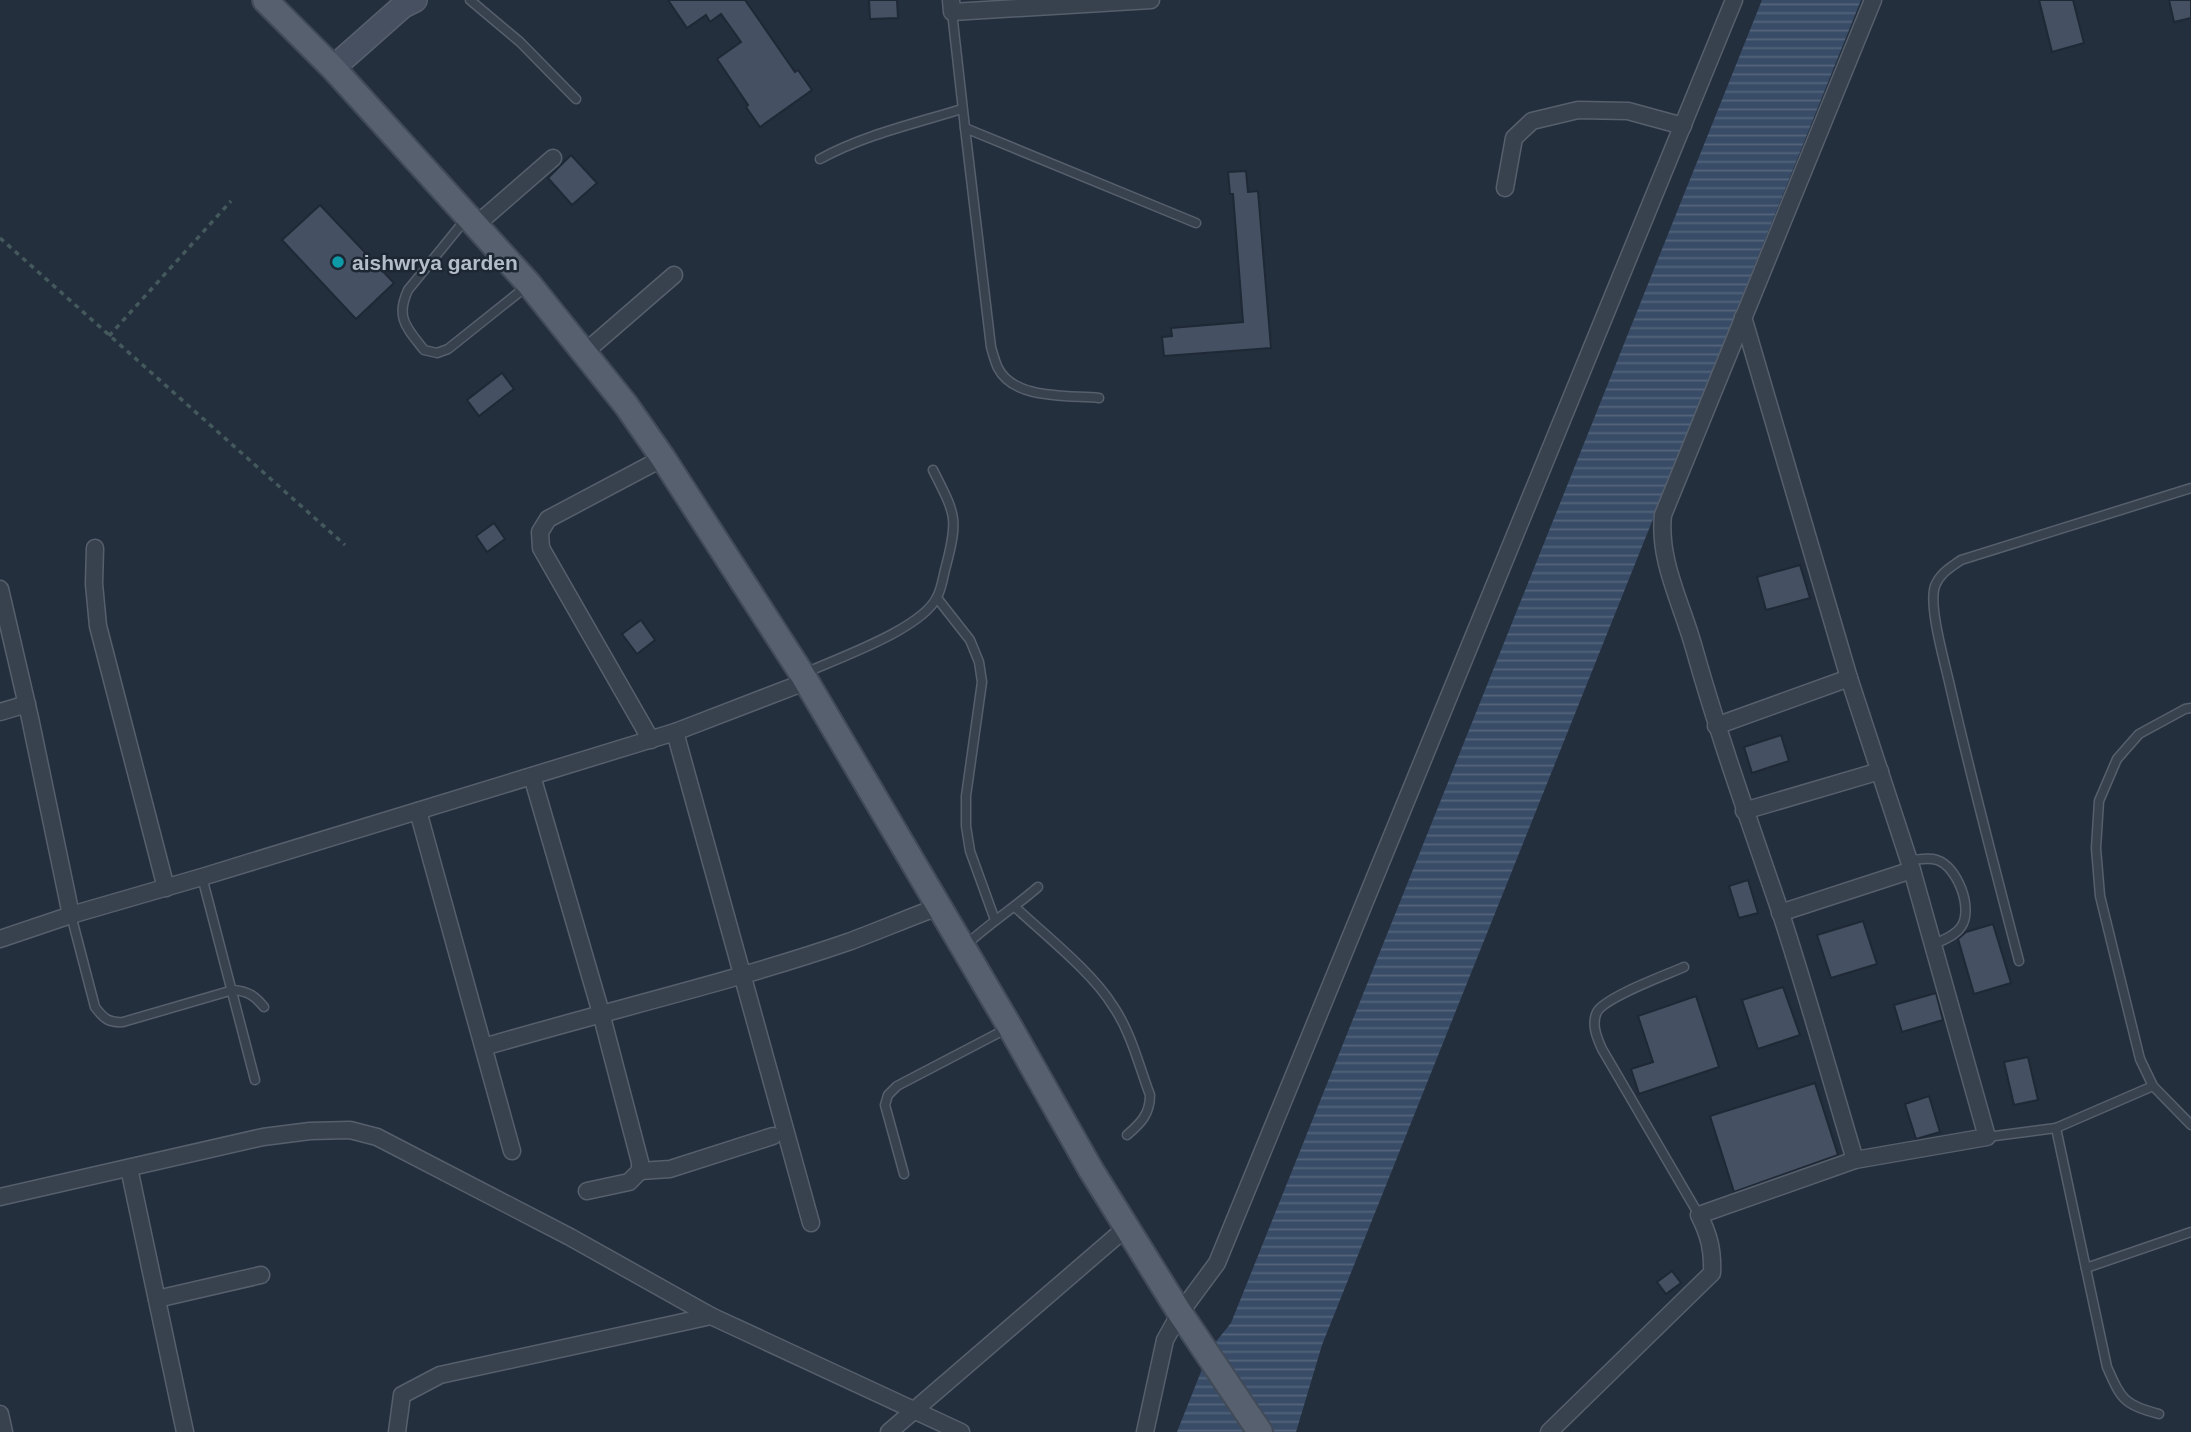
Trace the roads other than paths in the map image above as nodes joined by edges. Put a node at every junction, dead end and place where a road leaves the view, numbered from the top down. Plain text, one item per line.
1 (265, 0) edge
2 (470, 0) edge
3 (1151, 0) edge
4 (1734, 0) edge
5 (1873, 0) edge
6 (408, 2) edge
7 (952, 6) edge
8 (333, 68) junction
9 (576, 99) dead end
10 (962, 109) junction
11 (1683, 126) junction
12 (965, 128) junction
13 (552, 158) dead end
14 (820, 159) dead end
15 (1505, 188) dead end
16 (472, 221) junction
17 (1196, 223) dead end
18 (674, 275) dead end
19 (529, 284) junction
20 (1744, 317) junction
21 (584, 353) junction
22 (1099, 398) dead end
23 (663, 458) junction
24 (933, 470) dead end
25 (2191, 488) edge
26 (96, 548) dead end
27 (0, 589) edge
28 (937, 598) junction
29 (803, 678) junction
30 (1849, 678) junction
31 (27, 704) junction
32 (2191, 708) edge
33 (0, 712) edge
34 (1716, 726) junction
35 (675, 732) junction
36 (651, 740) junction
37 (1880, 771) junction
38 (532, 776) junction
39 (418, 811) junction
40 (1744, 811) junction
41 (1910, 865) junction
42 (202, 877) junction
43 (1038, 887) dead end
44 (166, 888) junction
45 (938, 907) junction
46 (1015, 907) junction
47 (1780, 913) junction
48 (71, 915) junction
49 (995, 920) junction
50 (0, 939) edge
51 (1933, 945) junction
52 (963, 948) junction
53 (2020, 961) dead end
54 (1684, 967) dead end
55 (742, 975) junction
56 (233, 990) junction
57 (264, 1007) dead end
58 (601, 1013) junction
59 (1010, 1027) junction
60 (484, 1047) junction
61 (255, 1080) dead end
62 (2153, 1086) junction
63 (2191, 1125) edge
64 (2056, 1128) junction
65 (1126, 1135) dead end
66 (772, 1136) dead end
67 (1987, 1137) junction
68 (512, 1151) dead end
69 (1855, 1160) junction
70 (129, 1168) junction
71 (640, 1171) junction
72 (904, 1174) dead end
73 (587, 1191) dead end
74 (0, 1197) edge
75 (1699, 1215) junction
76 (811, 1223) dead end
77 (1127, 1227) junction
78 (2191, 1232) edge
79 (2086, 1268) junction
80 (261, 1275) dead end
81 (157, 1299) junction
82 (1180, 1313) junction
83 (711, 1316) junction
84 (914, 1410) junction
85 (0, 1414) edge
86 (2160, 1415) dead end
87 (4, 1432) edge
88 (185, 1432) edge
89 (397, 1432) edge
90 (889, 1432) edge
91 (961, 1432) edge
92 (1145, 1432) edge
93 (1260, 1432) edge
94 (1549, 1432) edge

1 - 8 main road
2 - 9 lane
3 - 7 street
4 - 11 street
5 - 20 street
6 - 8 street
7 - 10 lane
8 - 16 main road
10 - 12 lane
10 - 14 lane
11 - 15 street
11 - 82 street
12 - 17 lane
12 - 22 lane
13 - 16 street
16 - 19 main road
16 - 19 lane
18 - 21 street
19 - 21 main road
20 - 30 street
20 - 34 street
21 - 23 main road
23 - 29 main road
23 - 36 street
24 - 28 lane
25 - 53 lane
26 - 44 street
27 - 31 street
28 - 29 lane
28 - 49 lane
29 - 35 street
29 - 45 main road
30 - 34 street
30 - 37 street
31 - 33 street
31 - 48 street
32 - 62 lane
34 - 40 street
35 - 36 street
35 - 55 street
36 - 38 street
37 - 40 street
37 - 41 street
38 - 39 street
38 - 58 street
39 - 42 street
39 - 60 street
40 - 47 street
41 - 47 street
41 - 51 street
41 - 51 lane
42 - 44 street
42 - 56 lane
43 - 46 lane
44 - 48 street
45 - 52 main road
45 - 55 street
46 - 49 lane
46 - 65 lane
47 - 69 street
48 - 50 street
48 - 56 lane
49 - 52 lane
51 - 67 street
52 - 59 main road
54 - 75 lane
55 - 58 street
55 - 76 street
56 - 57 lane
56 - 61 lane
58 - 60 street
58 - 71 street
59 - 72 lane
59 - 77 main road
60 - 68 street
62 - 63 lane
62 - 64 lane
64 - 67 lane
64 - 79 lane
66 - 71 street
67 - 69 street
69 - 75 street
70 - 74 street
70 - 81 street
70 - 83 street
71 - 73 street
75 - 94 street
77 - 82 main road
77 - 84 street
78 - 79 lane
79 - 86 lane
80 - 81 street
81 - 88 street
82 - 92 street
82 - 93 main road
83 - 84 street
83 - 89 street
84 - 90 street
84 - 91 street
85 - 87 street

